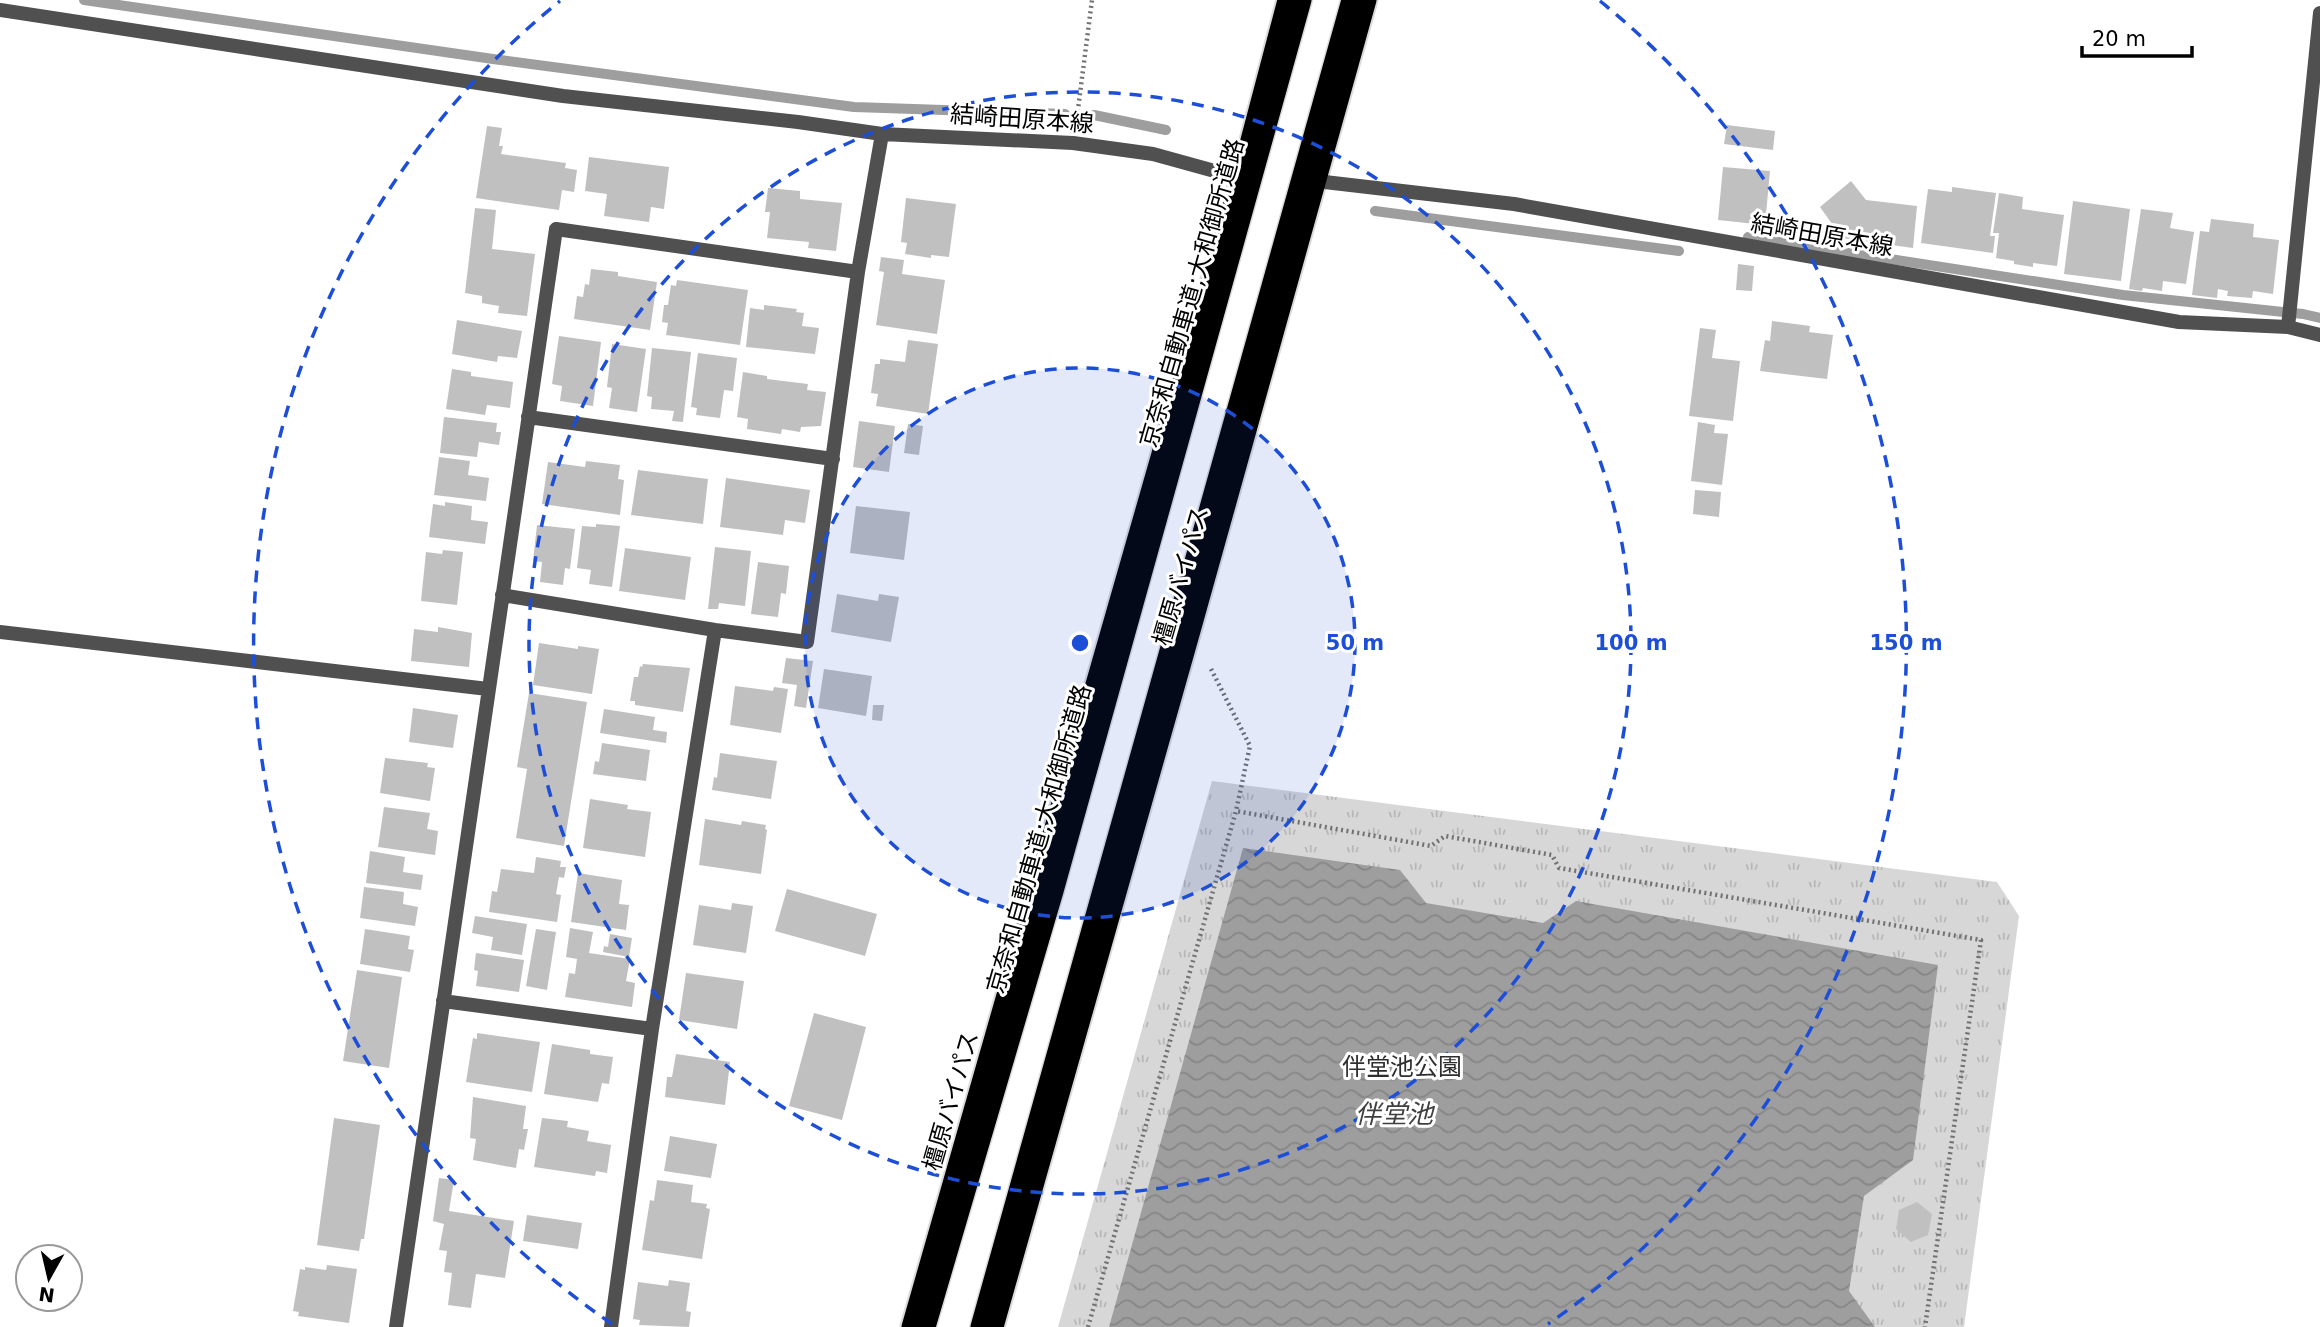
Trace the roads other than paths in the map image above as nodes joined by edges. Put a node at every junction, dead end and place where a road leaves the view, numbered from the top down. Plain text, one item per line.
1 (1285, 0) edge
2 (1301, 0) edge
3 (1352, 0) edge
4 (1367, 0) edge
5 (1377, 0) edge
6 (0, 10) edge
7 (2320, 13) edge
8 (1352, 55) junction
9 (882, 134) junction
10 (1240, 178) junction
11 (1316, 181) junction
12 (858, 272) junction
13 (2289, 317) junction
14 (2320, 335) edge
15 (528, 417) junction
16 (833, 460) junction
17 (502, 595) junction
18 (715, 630) junction
19 (0, 632) edge
20 (488, 689) junction
21 (443, 1001) junction
22 (652, 1029) junction
23 (396, 1327) edge
24 (611, 1327) edge
25 (911, 1327) edge
26 (925, 1327) edge
27 (981, 1327) edge
28 (994, 1327) edge

1 - 10 highway, 橿原バイパス
2 - 26 highway, 京奈和自動車道;大和御所道路
3 - 27 highway
4 - 8 highway, 橿原バイパス
5 - 8 highway
6 - 9 street, 結崎田原本線
7 - 13 street
8 - 11 highway, 橿原バイパス
9 - 10 street, 結崎田原本線
9 - 12 street
10 - 25 highway, 橿原バイパス
11 - 13 street, 結崎田原本線
11 - 28 highway, 橿原バイパス
12 - 15 street
12 - 16 street
13 - 14 street, 結崎田原本線
15 - 16 street
15 - 17 street
16 - 18 street
17 - 18 street
17 - 20 street
18 - 22 street
19 - 20 street
20 - 21 street
21 - 22 street
21 - 23 street
22 - 24 street

